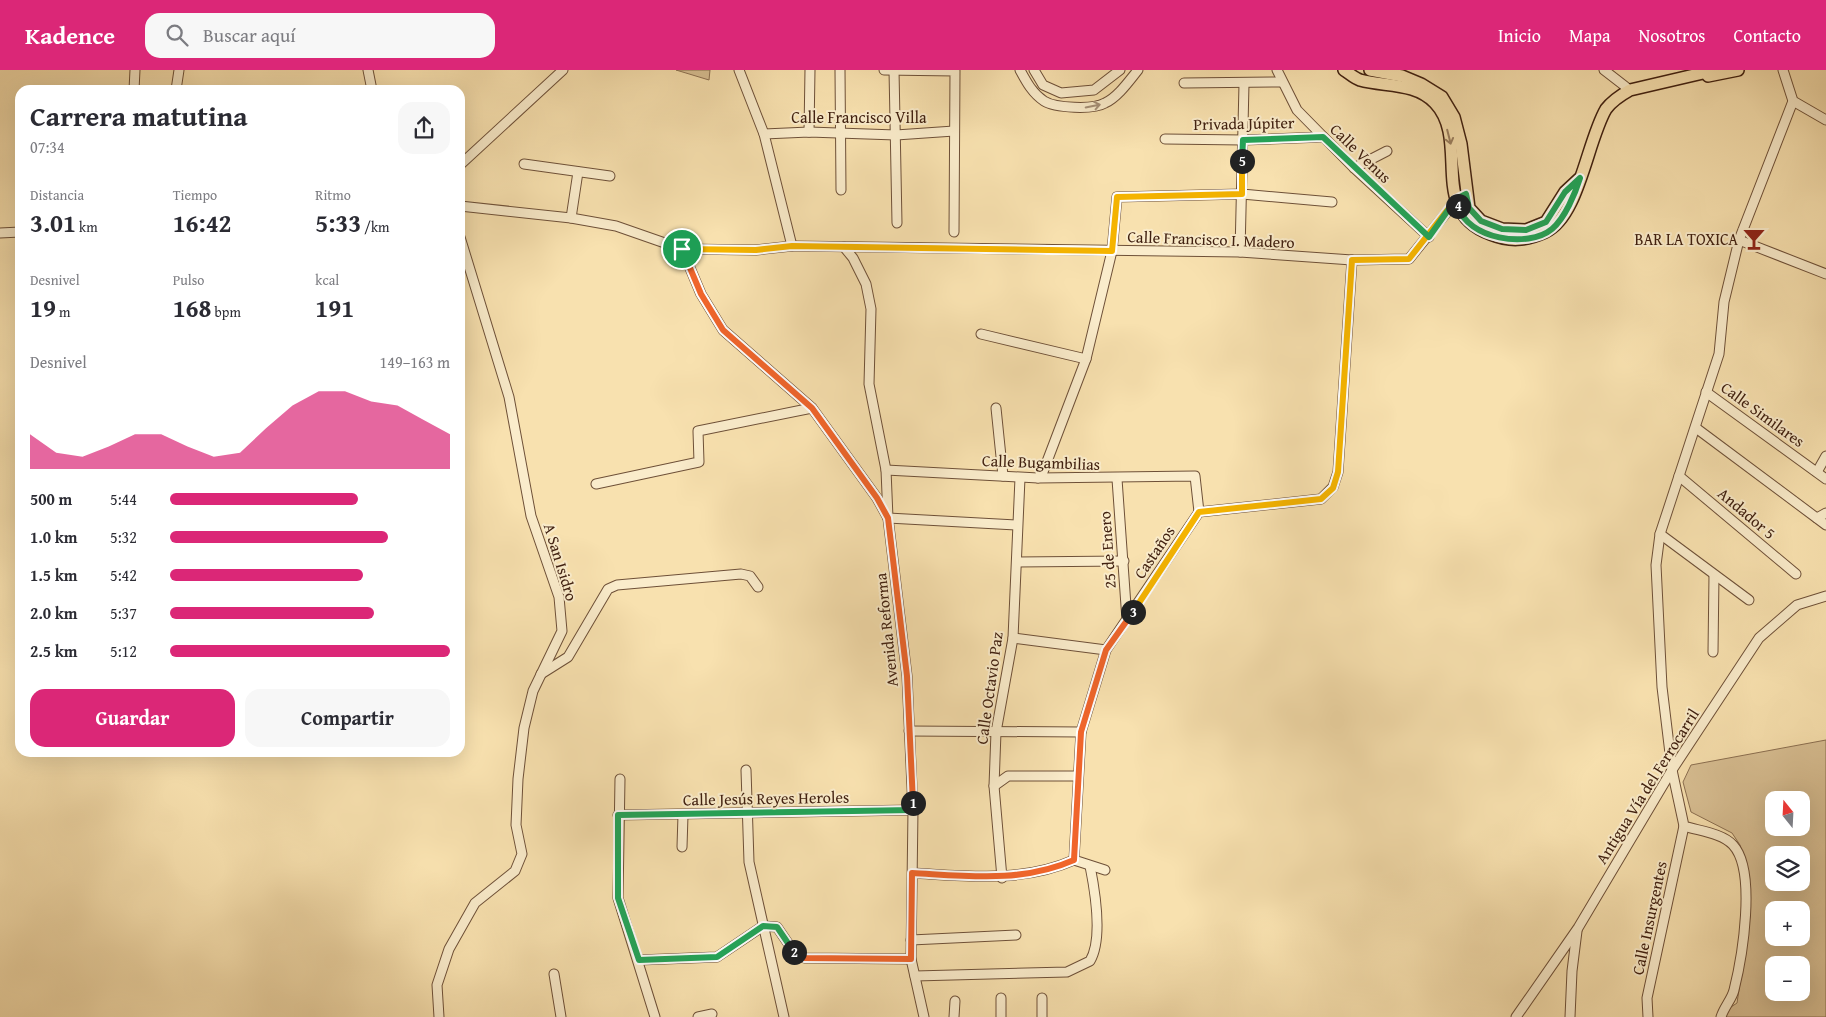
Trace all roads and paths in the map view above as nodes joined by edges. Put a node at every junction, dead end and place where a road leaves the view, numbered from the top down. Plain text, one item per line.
1 (135, 70) edge
2 (179, 70) edge
3 (368, 70) edge
4 (739, 70) edge
5 (810, 70) edge
6 (840, 70) edge
7 (884, 70) edge
8 (894, 70) edge
9 (1020, 70) edge
10 (1034, 70) edge
11 (1120, 70) edge
12 (1138, 70) edge
13 (1278, 70) edge
14 (1344, 70) edge
15 (1370, 70) edge
16 (1604, 70) edge
17 (1695, 70) edge
18 (1716, 70) edge
19 (1738, 70) edge
20 (1783, 70) edge
21 (560, 71) edge
22 (955, 71) edge
23 (1282, 82) junction
24 (1184, 83) dead end
25 (1244, 84) junction
26 (134, 85) edge
27 (177, 85) edge
28 (371, 85) edge
29 (1626, 87) junction
30 (1051, 88) junction
31 (1793, 101) junction
32 (1045, 102) junction
33 (1826, 120) edge
34 (954, 131) junction
35 (809, 132) junction
36 (840, 132) junction
37 (764, 134) junction
38 (896, 135) junction
39 (1323, 137) junction
40 (1165, 139) dead end
41 (1243, 140) junction
42 (1387, 151) dead end
43 (465, 160) edge
44 (524, 164) dead end
45 (1354, 168) junction
46 (578, 172) junction
47 (610, 176) dead end
48 (840, 190) dead end
49 (1242, 194) junction
50 (1570, 195) junction
51 (1461, 196) junction
52 (1332, 202) dead end
53 (465, 207) edge
54 (571, 218) junction
55 (897, 223) dead end
56 (0, 232) edge
57 (15, 232) edge
58 (954, 232) dead end
59 (1429, 237) junction
60 (1739, 240) junction
61 (792, 246) junction
62 (844, 247) junction
63 (682, 249) junction
64 (1112, 251) junction
65 (1240, 252) junction
66 (465, 253) edge
67 (1352, 260) junction
68 (1826, 274) edge
69 (981, 334) dead end
70 (1086, 359) junction
71 (1706, 392) junction
72 (812, 408) junction
73 (996, 408) dead end
74 (1696, 428) junction
75 (1826, 456) edge
76 (886, 470) junction
77 (1816, 472) junction
78 (1003, 476) junction
79 (1679, 476) junction
80 (1020, 478) junction
81 (1038, 478) junction
82 (1117, 479) junction
83 (1826, 479) edge
84 (596, 484) dead end
85 (1199, 512) junction
86 (1826, 513) edge
87 (888, 518) junction
88 (1817, 518) junction
89 (1826, 524) edge
90 (1016, 525) junction
91 (1660, 534) junction
92 (1124, 561) junction
93 (1017, 562) junction
94 (1796, 574) dead end
95 (1714, 575) junction
96 (758, 587) dead end
97 (1826, 596) edge
98 (1749, 600) dead end
99 (1127, 620) junction
100 (1012, 638) junction
101 (1106, 650) junction
102 (1714, 652) dead end
103 (541, 674) junction
104 (909, 731) junction
105 (996, 732) junction
106 (1081, 732) junction
107 (746, 770) dead end
108 (1672, 770) junction
109 (1078, 776) junction
110 (620, 779) dead end
111 (994, 786) junction
112 (913, 810) junction
113 (618, 815) junction
114 (683, 815) junction
115 (749, 815) junction
116 (1684, 826) junction
117 (682, 847) dead end
118 (1074, 860) junction
119 (1090, 866) junction
120 (1105, 870) dead end
121 (912, 873) junction
122 (1002, 878) junction
123 (763, 926) junction
124 (1578, 928) junction
125 (1016, 935) dead end
126 (912, 940) junction
127 (911, 959) junction
128 (639, 960) junction
129 (554, 974) dead end
130 (915, 976) junction
131 (1002, 998) dead end
132 (1042, 998) dead end
133 (955, 1001) dead end
134 (712, 1014) dead end
135 (439, 1017) edge
136 (561, 1017) edge
137 (656, 1017) edge
138 (698, 1017) edge
139 (784, 1017) edge
140 (924, 1017) edge
141 (954, 1017) edge
142 (1001, 1017) edge
143 (1042, 1017) edge
144 (1516, 1017) edge
145 (1570, 1017) edge
146 (1648, 1017) edge
147 (1721, 1017) edge

1 - 26 street
2 - 27 street
3 - 28 street
4 - 37 street
5 - 35 street
6 - 36 street
7 - 8 street
8 - 22 street
8 - 38 street
9 - 32 street
10 - 30 street
11 - 30 street
32 -> 12 street
13 - 23 street, Calle Venus
14 -> 51 main road
15 - 51 main road
16 - 29 street
17 - 29 main road
18 - 50 main road
19 - 50 main road
20 - 31 street
21 - 43 street
22 - 34 street
23 - 25 street
23 - 39 street, Calle Venus
24 - 25 street
25 - 41 street
29 - 50 main road
30 - 32 street
31 - 33 street
31 - 60 street
34 - 38 street, Calle Francisco Villa
34 - 58 street
35 - 36 street, Calle Francisco Villa
35 - 37 street, Calle Francisco Villa
36 - 38 street, Calle Francisco Villa
36 - 48 street
37 - 61 street
38 - 55 street
39 - 41 street, Privada Júpiter
39 - 45 street, Calle Venus
40 - 41 street, Privada Júpiter
41 - 49 street
42 - 45 street
44 - 46 street
45 - 59 street, Calle Venus
46 - 47 street
46 - 54 street
49 - 52 street
49 - 64 street
49 - 65 street
50 - 51 main road
51 - 59 street, Calle Francisco I. Madero
53 - 54 street, Calle Francisco I. Madero
54 - 63 street, Calle Francisco I. Madero
56 - 57 street
59 - 67 street, Calle Francisco I. Madero
60 - 68 street
60 - 71 street
61 - 62 street, Calle Francisco I. Madero
61 - 63 street, Calle Francisco I. Madero
62 - 64 street, Calle Francisco I. Madero
62 - 76 street, Avenida Reforma
63 - 72 street
64 - 65 street, Calle Francisco I. Madero
64 - 70 street
65 - 67 street, Calle Francisco I. Madero
66 - 103 street, A San Isidro
67 - 85 street
69 - 70 street
70 - 81 street
71 - 74 street
71 - 77 street, Calle Similares
72 - 84 street
72 - 87 street
73 - 78 street
74 - 79 street
74 - 88 street
75 - 77 street
76 - 78 street, Calle Bugambilias
76 - 87 street, Avenida Reforma
77 - 83 street, Calle Similares
78 - 80 street, Calle Bugambilias
79 - 91 street
79 - 94 street, Andador 5
80 - 81 street, Calle Bugambilias
80 - 90 street, Calle Octavio Paz
81 - 82 street, Calle Bugambilias
82 - 85 street, Calle Bugambilias
82 - 92 street, 25 de Enero
85 - 99 street, Castaños
86 - 88 street
87 - 90 street
87 - 104 street, Avenida Reforma
88 - 89 street
90 - 93 street, Calle Octavio Paz
91 - 95 street
91 - 108 street
92 - 93 street
92 - 99 street, 25 de Enero
93 - 100 street, Calle Octavio Paz
95 - 98 street
95 - 102 street
96 - 103 street
97 - 108 street, Antigua Vía del Ferrocarril
99 - 101 street, Castaños
100 - 101 street
100 - 105 street, Calle Octavio Paz
101 - 106 street, Castaños
103 - 135 street, A San Isidro
104 - 105 street
104 - 112 street, Avenida Reforma
105 - 106 street
105 - 111 street, Calle Octavio Paz
106 - 109 street, Castaños
107 - 115 street
108 - 116 street
108 - 124 street, Antigua Vía del Ferrocarril
109 - 111 street
109 - 118 street, Castaños
110 - 113 street
111 - 122 street, Calle Octavio Paz
112 - 115 street, Calle Jesús Reyes Heroles
112 - 121 street, Avenida Reforma
113 - 114 street, Calle Jesús Reyes Heroles
113 - 128 street
114 - 115 street, Calle Jesús Reyes Heroles
114 - 117 street
115 - 123 street
116 - 146 street, Calle Insurgentes
116 - 147 street
118 - 119 street
118 - 122 street
119 - 120 street
119 - 130 street
121 - 122 street
121 - 126 street, Avenida Reforma
123 - 127 street
123 - 128 street
123 - 139 street
124 - 144 street, Antigua Vía del Ferrocarril
124 - 145 street
125 - 126 street
126 - 127 street, Avenida Reforma
127 - 130 street, Avenida Reforma
128 - 137 street
129 - 136 street
130 - 140 street, Avenida Reforma
131 - 142 street
132 - 143 street
133 - 141 street
134 - 138 street

